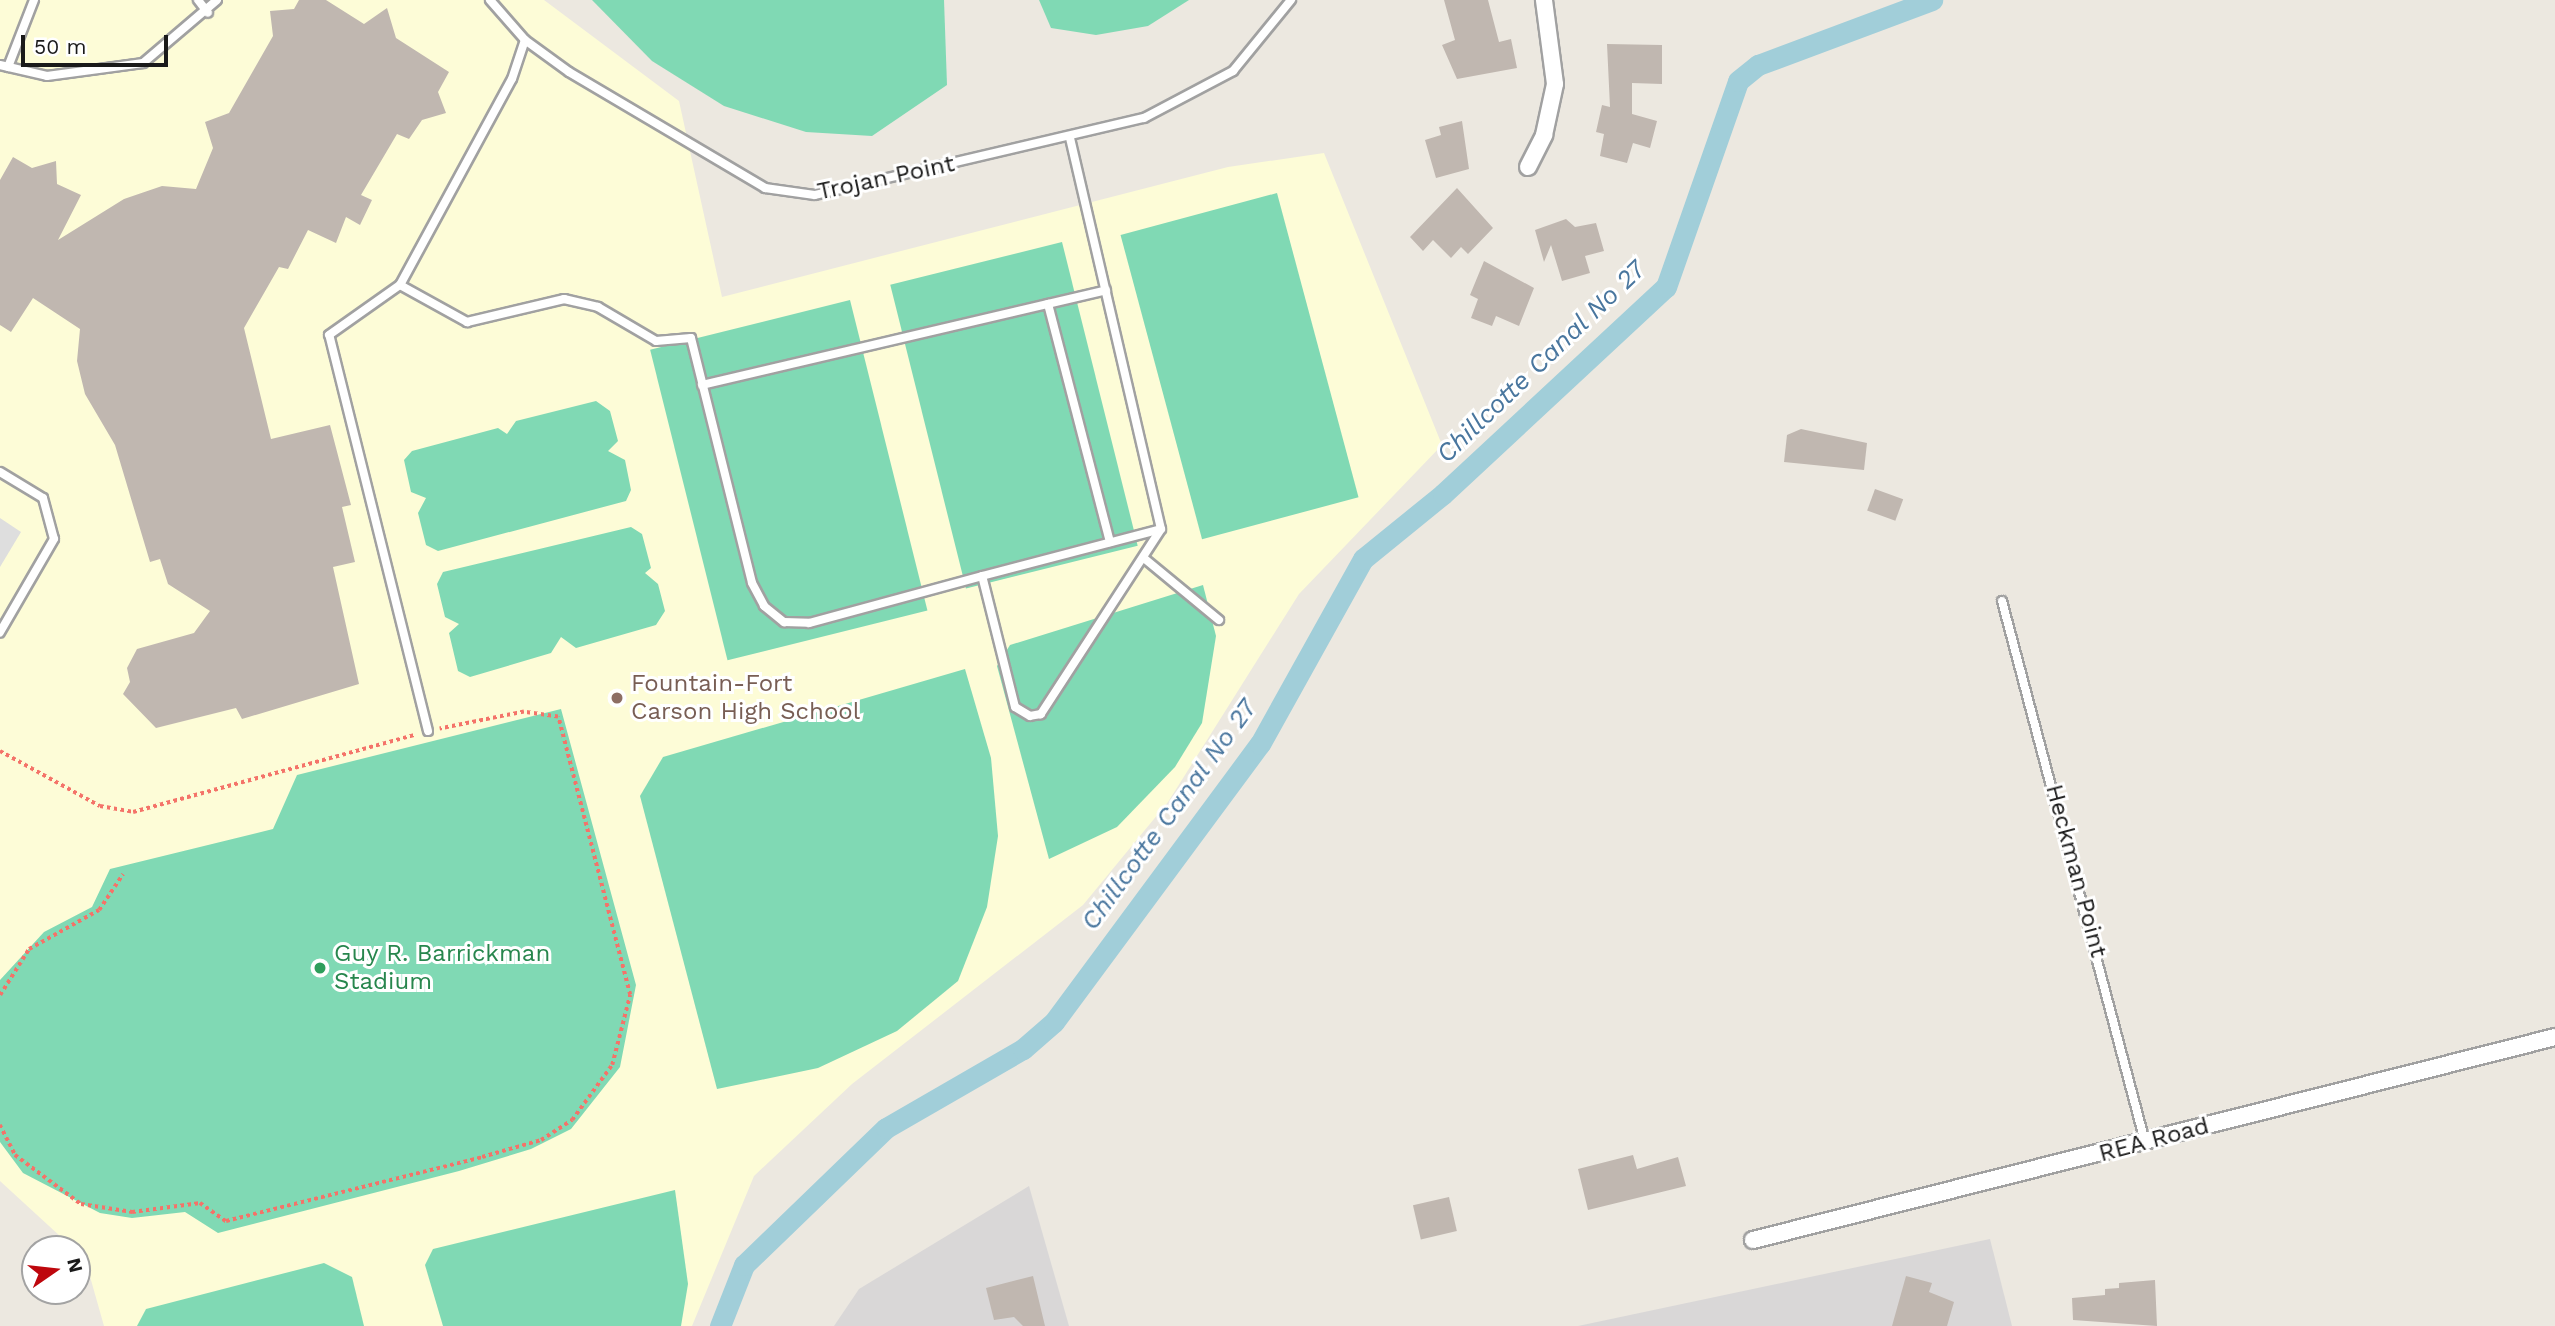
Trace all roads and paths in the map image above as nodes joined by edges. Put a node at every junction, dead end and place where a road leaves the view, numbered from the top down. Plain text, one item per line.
1 (34, 0) edge
2 (198, 0) edge
3 (218, 0) edge
4 (490, 0) edge
5 (1291, 0) edge
6 (1544, 0) edge
7 (208, 13) junction
8 (525, 40) junction
9 (4, 66) edge
10 (1070, 138) junction
11 (1528, 166) dead end
12 (400, 285) junction
13 (1106, 290) junction
14 (1048, 304) junction
15 (702, 385) junction
16 (0, 472) edge
17 (1161, 529) junction
18 (1110, 542) junction
19 (1145, 559) junction
20 (982, 576) junction
21 (2002, 601) dead end
22 (1219, 620) dead end
23 (0, 632) edge
24 (428, 731) junction
25 (0, 751) edge
26 (122, 874) dead end
27 (0, 995) edge
28 (2555, 1037) edge
29 (0, 1125) edge
30 (2145, 1142) junction
31 (1753, 1240) dead end

1 - 9 lane
2 - 7 lane
3 - 7 lane
4 - 8 lane, Trojan Point
5 - 10 lane, Trojan Point
6 - 11 street
7 - 9 lane
8 - 10 lane, Trojan Point
8 - 12 lane
10 - 13 lane
12 - 15 lane
12 - 24 lane
13 - 14 lane
13 - 17 lane
14 - 15 lane
14 - 18 lane
15 - 20 lane
16 - 23 lane
17 - 18 lane
17 - 19 lane
18 - 20 lane
19 - 20 lane
19 - 22 lane
21 - 30 lane, Heckman Point
24 - 25 path
24 - 29 path
26 - 27 path
28 - 30 street, REA Road
30 - 31 street, REA Road

